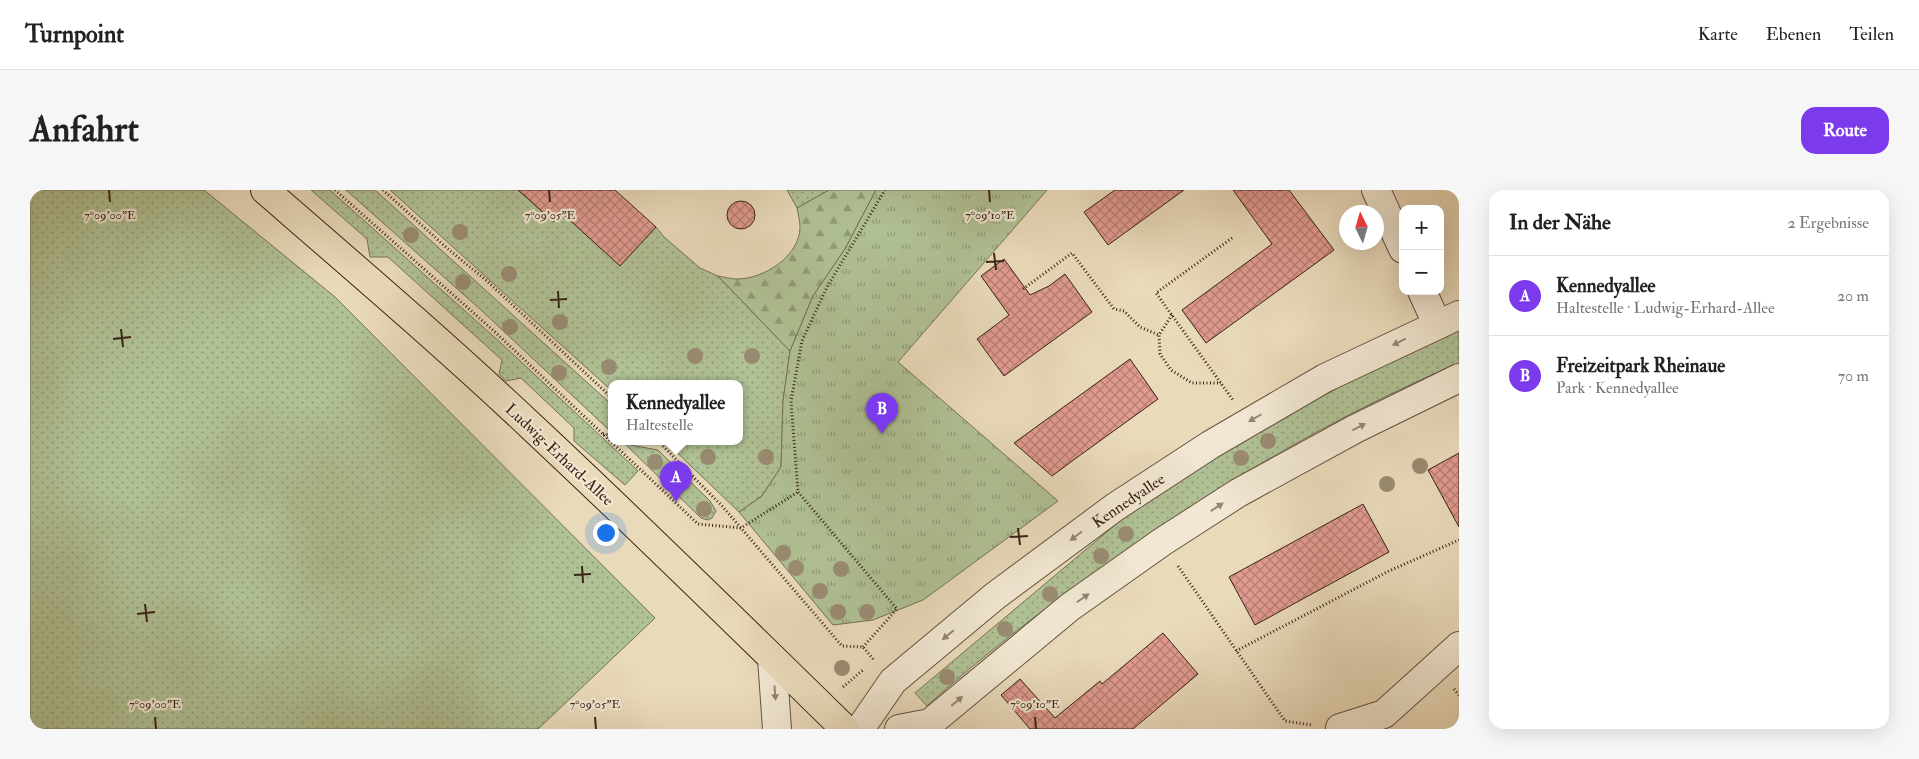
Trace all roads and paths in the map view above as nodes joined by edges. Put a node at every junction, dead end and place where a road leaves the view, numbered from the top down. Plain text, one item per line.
1 (265, 190) edge
2 (335, 190) edge
3 (383, 190) edge
4 (885, 190) edge
5 (1376, 190) edge
6 (1232, 238) dead end
7 (1399, 239) edge
8 (1023, 289) dead end
9 (1426, 295) edge
10 (1172, 315) junction
11 (1448, 320) edge
12 (1159, 335) junction
13 (1459, 378) edge
14 (1222, 384) junction
15 (608, 394) edge
16 (1234, 400) dead end
17 (603, 434) junction
18 (608, 435) edge
19 (608, 439) edge
20 (615, 445) edge
21 (662, 445) edge
22 (798, 492) junction
23 (741, 528) junction
24 (1459, 540) edge
25 (1162, 542) junction
26 (1459, 646) edge
27 (863, 647) junction
28 (1236, 651) junction
29 (772, 658) junction
30 (874, 660) dead end
31 (1340, 728) edge
32 (777, 729) edge
33 (846, 729) edge
34 (860, 729) edge
35 (900, 729) edge

1 - 29 main road, Ludwig-Erhard-Allee
2 - 17 path
3 - 15 path
4 - 22 path
5 - 7 street
6 - 10 path
8 - 12 path
9 - 11 street, Kennedyallee
10 - 12 path
10 - 14 path
11 -> 34 street, Kennedyallee
12 - 14 path
25 -> 13 street
14 - 16 path
17 - 18 path
17 - 19 path
20 - 23 path
21 - 23 path
22 - 23 path
22 - 27 path
23 - 27 path
24 - 28 path
25 - 28 path
35 -> 25 street
26 - 31 street
27 - 30 path
28 - 31 path
29 -> 32 street
29 - 33 main road, Ludwig-Erhard-Allee

